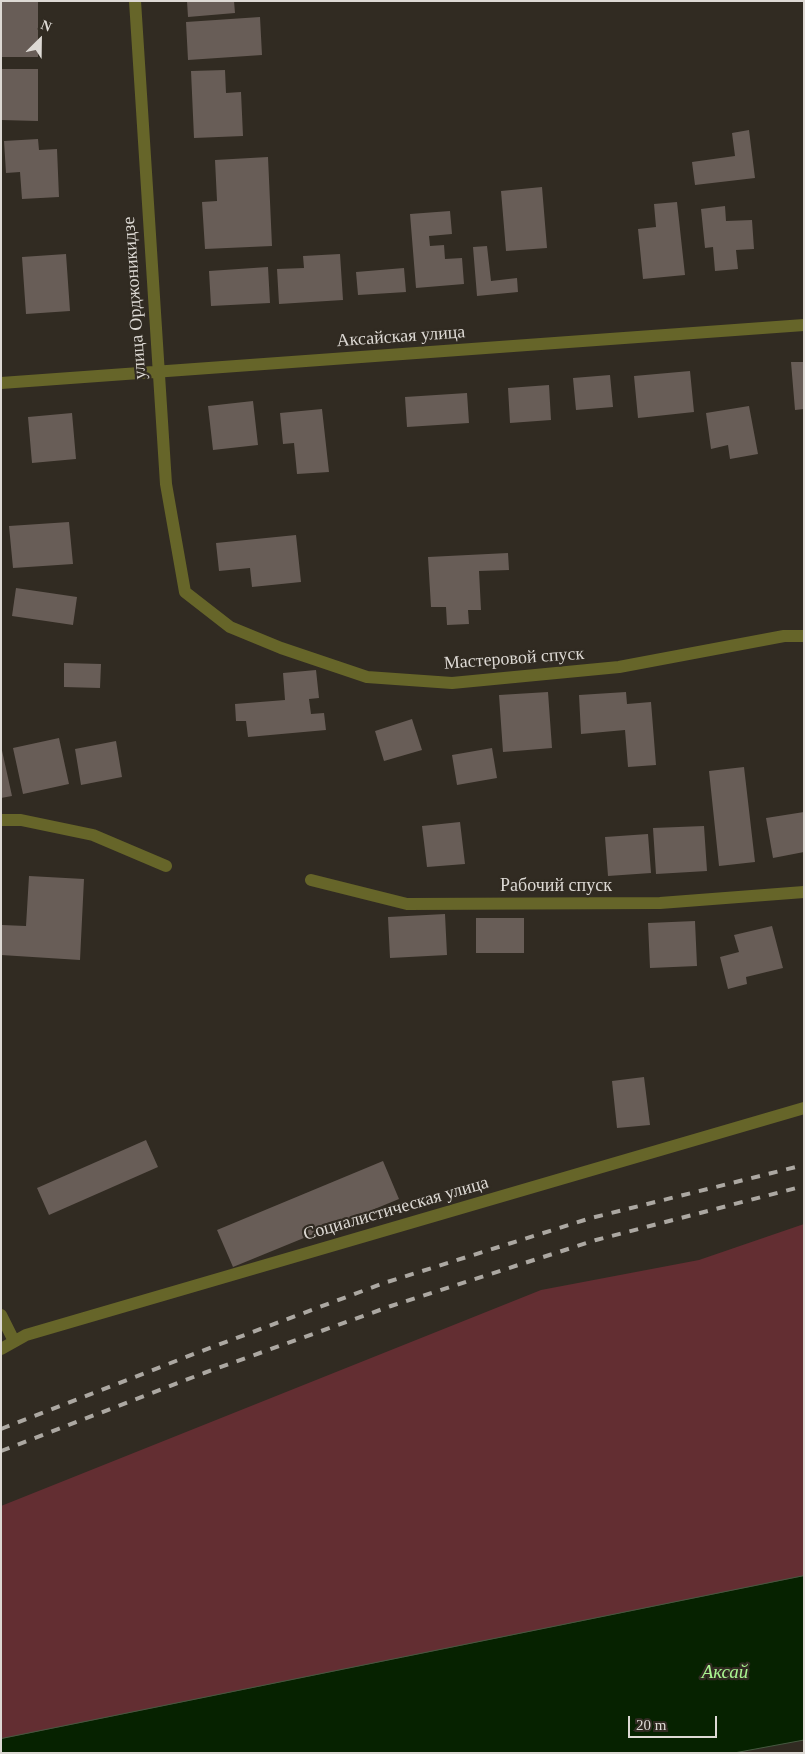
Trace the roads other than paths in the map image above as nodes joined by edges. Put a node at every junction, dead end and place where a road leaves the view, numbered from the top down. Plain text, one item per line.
1 (135, 1) edge
2 (804, 325) edge
3 (157, 373) junction
4 (1, 383) edge
5 (185, 592) joint
6 (804, 636) edge
7 (1, 820) edge
8 (166, 866) dead end
9 (311, 880) dead end
10 (804, 892) edge
11 (804, 1108) edge
12 (1, 1314) edge
13 (14, 1341) junction
14 (1, 1349) edge

1 - 3 street, улица Орджоникидзе
2 - 3 street, Аксайская улица
3 - 4 street, Аксайская улица
3 - 5 street, улица Орджоникидзе
5 - 6 street, Мастеровой спуск
7 - 8 street
9 - 10 street, Рабочий спуск
11 - 13 street, Социалистическая улица
12 - 13 street
13 - 14 street, Социалистическая улица

